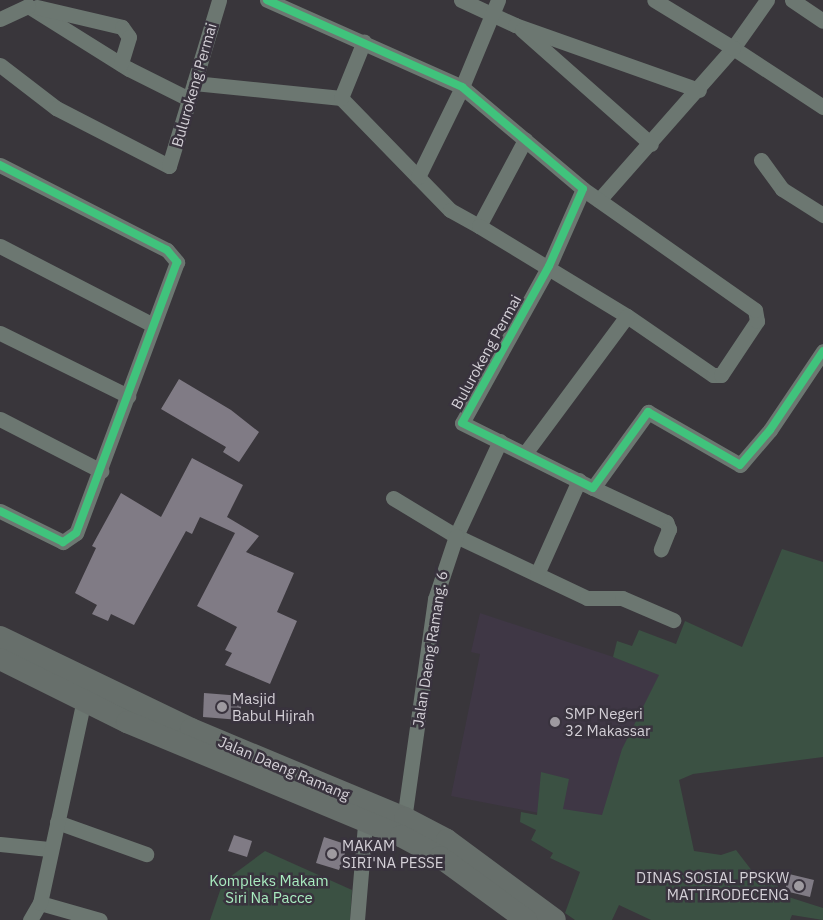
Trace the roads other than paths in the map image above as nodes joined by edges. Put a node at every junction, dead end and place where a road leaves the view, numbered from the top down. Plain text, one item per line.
1 (219, 0) edge
2 (267, 0) edge
3 (461, 0) edge
4 (654, 0) edge
5 (767, 0) edge
6 (792, 0) edge
7 (28, 6) junction
8 (495, 7) edge
9 (0, 19) edge
10 (823, 21) edge
11 (515, 24) junction
12 (364, 42) junction
13 (733, 48) junction
14 (121, 64) junction
15 (0, 65) edge
16 (194, 83) junction
17 (462, 87) junction
18 (698, 90) junction
19 (342, 98) junction
20 (189, 100) junction
21 (823, 108) edge
22 (525, 140) junction
23 (651, 144) junction
24 (761, 160) dead end
25 (0, 165) edge
26 (418, 177) junction
27 (583, 189) junction
28 (599, 200) junction
29 (823, 215) edge
30 (479, 226) junction
31 (0, 246) edge
32 (549, 266) junction
33 (627, 316) junction
34 (151, 324) junction
35 (0, 332) edge
36 (823, 351) edge
37 (128, 396) junction
38 (0, 419) edge
39 (500, 441) junction
40 (526, 452) junction
41 (101, 471) junction
42 (579, 480) junction
43 (593, 488) junction
44 (393, 498) dead end
45 (0, 511) edge
46 (456, 536) junction
47 (661, 549) dead end
48 (537, 574) junction
49 (673, 620) dead end
50 (0, 637) edge
51 (0, 659) edge
52 (32, 663) junction
53 (84, 700) junction
54 (131, 714) junction
55 (366, 812) junction
56 (57, 822) junction
57 (403, 827) junction
58 (0, 844) edge
59 (50, 849) junction
60 (146, 854) dead end
61 (40, 903) junction
62 (30, 920) edge
63 (100, 920) edge
64 (357, 920) edge
65 (526, 920) edge
66 (555, 920) edge

1 - 16 street, Bulurokeng Permai
2 - 12 street
3 - 8 street
4 - 13 street
5 - 13 street
6 - 10 street
7 - 9 street
7 - 14 street
7 - 14 street
8 - 11 street
8 - 17 street
11 - 18 street
11 - 23 street
12 - 17 street
12 - 19 street
13 - 18 street
13 - 21 street
14 - 20 street
15 - 20 street, Bulurokeng Permai
16 - 19 street
16 - 20 street, Bulurokeng Permai
17 - 22 street
17 - 26 street
18 - 23 street
19 - 26 street
22 - 27 street
22 - 30 street
23 - 28 street
24 - 29 street
25 - 34 street
26 - 30 street
27 - 28 street
27 - 32 street, Bulurokeng Permai
28 - 33 street
30 - 32 street
31 - 34 street
32 - 33 street
32 - 39 street, Bulurokeng Permai
33 - 40 street
34 - 37 street
35 - 37 street
36 - 43 street
37 - 41 street
38 - 41 street
39 - 40 street, Bulurokeng Permai
39 - 46 street, Jalan Daeng Ramang. 6
40 - 42 street, Bulurokeng Permai
41 - 45 street
42 - 43 street, Bulurokeng Permai
42 - 48 street
43 - 47 street, Bulurokeng Permai
44 - 46 street
46 - 48 street
46 - 57 street, Jalan Daeng Ramang. 6
48 - 49 street
50 - 52 main road, Jalan Daeng Ramang
51 - 52 main road, Jalan Daeng Ramang
52 - 53 main road, Jalan Daeng Ramang
52 - 54 main road, Jalan Daeng Ramang
53 - 54 main road, Jalan Daeng Ramang
53 - 56 street
54 - 55 main road, Jalan Daeng Ramang
55 - 57 main road, Jalan Daeng Ramang
55 - 64 street
56 - 59 street
56 - 60 street
57 - 65 main road, Jalan Daeng Ramang
57 - 66 main road, Jalan Daeng Ramang
58 - 59 street
59 - 61 street
61 - 62 street
61 - 63 street

